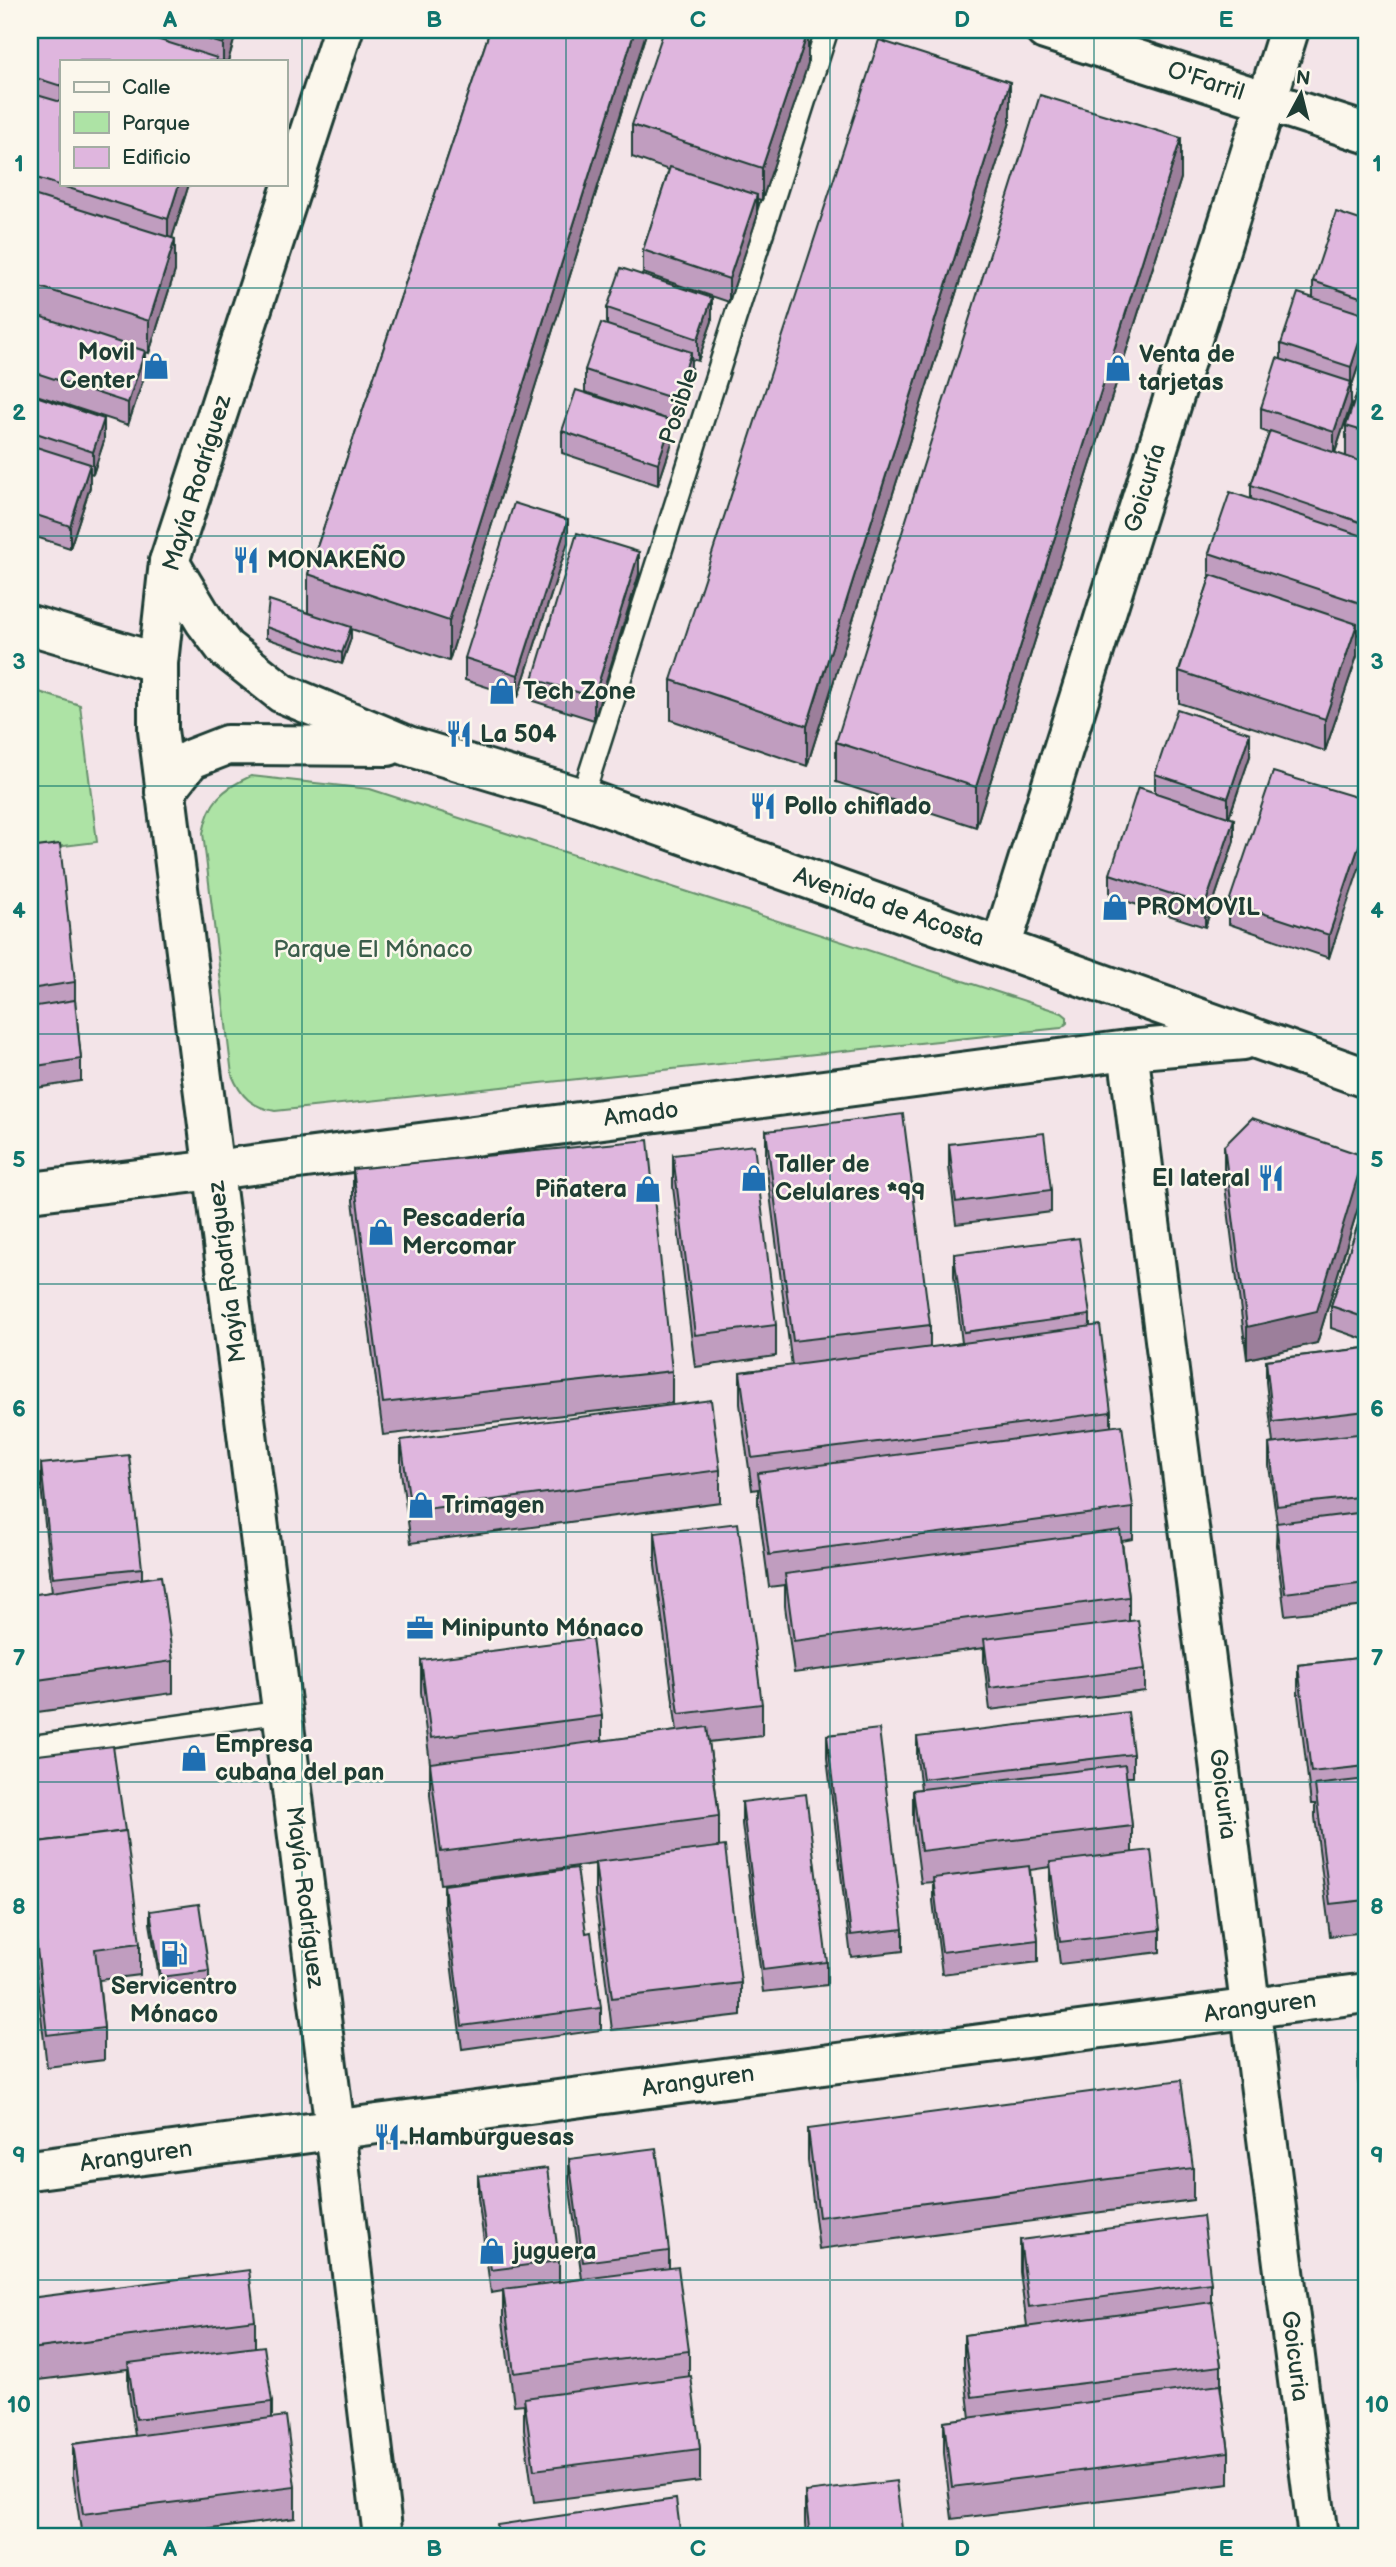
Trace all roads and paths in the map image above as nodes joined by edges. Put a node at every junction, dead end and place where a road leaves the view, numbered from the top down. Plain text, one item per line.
1 (343, 30) edge
2 (827, 30) edge
3 (1045, 30) edge
4 (1289, 30) edge
5 (1267, 101) junction
6 (1366, 133) edge
7 (169, 562) junction
8 (30, 625) edge
9 (158, 663) junction
10 (408, 746) junction
11 (165, 792) junction
12 (582, 798) junction
13 (1001, 947) junction
14 (1253, 1039) junction
15 (1128, 1050) junction
16 (1366, 1078) edge
17 (214, 1170) junction
18 (30, 1192) edge
19 (281, 1712) junction
20 (30, 1747) edge
21 (1366, 1993) edge
22 (1250, 2008) junction
23 (335, 2129) junction
24 (30, 2170) edge
25 (383, 2537) edge
26 (1318, 2537) edge

1 - 7 main road, Mayía Rodríguez
2 - 12 lane, Posible
3 - 5 main road, O'Farril
4 - 5 main road, Goicuría
5 - 6 main road, O'Farril
5 - 13 main road, Goicuría
7 - 9 main road, Mayía Rodríguez
7 - 10 main road, Avenida de Acosta
8 - 9 main road
9 - 11 main road, Mayía Rodríguez
10 - 11 main road, Avenida de Acosta
10 - 12 main road, Avenida de Acosta
11 - 17 main road, Mayía Rodríguez
12 - 13 main road, Avenida de Acosta
13 - 14 main road, Avenida de Acosta
14 - 15 main road, Amado
14 - 16 main road, Avenida de Acosta
15 - 17 main road, Amado
15 - 22 main road, Goicuria
17 - 18 main road, Amado
17 - 19 main road, Mayía Rodríguez
19 - 20 lane
19 - 23 main road, Mayía Rodríguez
21 - 22 main road, Aranguren
22 - 23 main road, Aranguren
22 - 26 main road, Goicuria
23 - 24 main road, Aranguren
23 - 25 main road, Mayía Rodríguez

